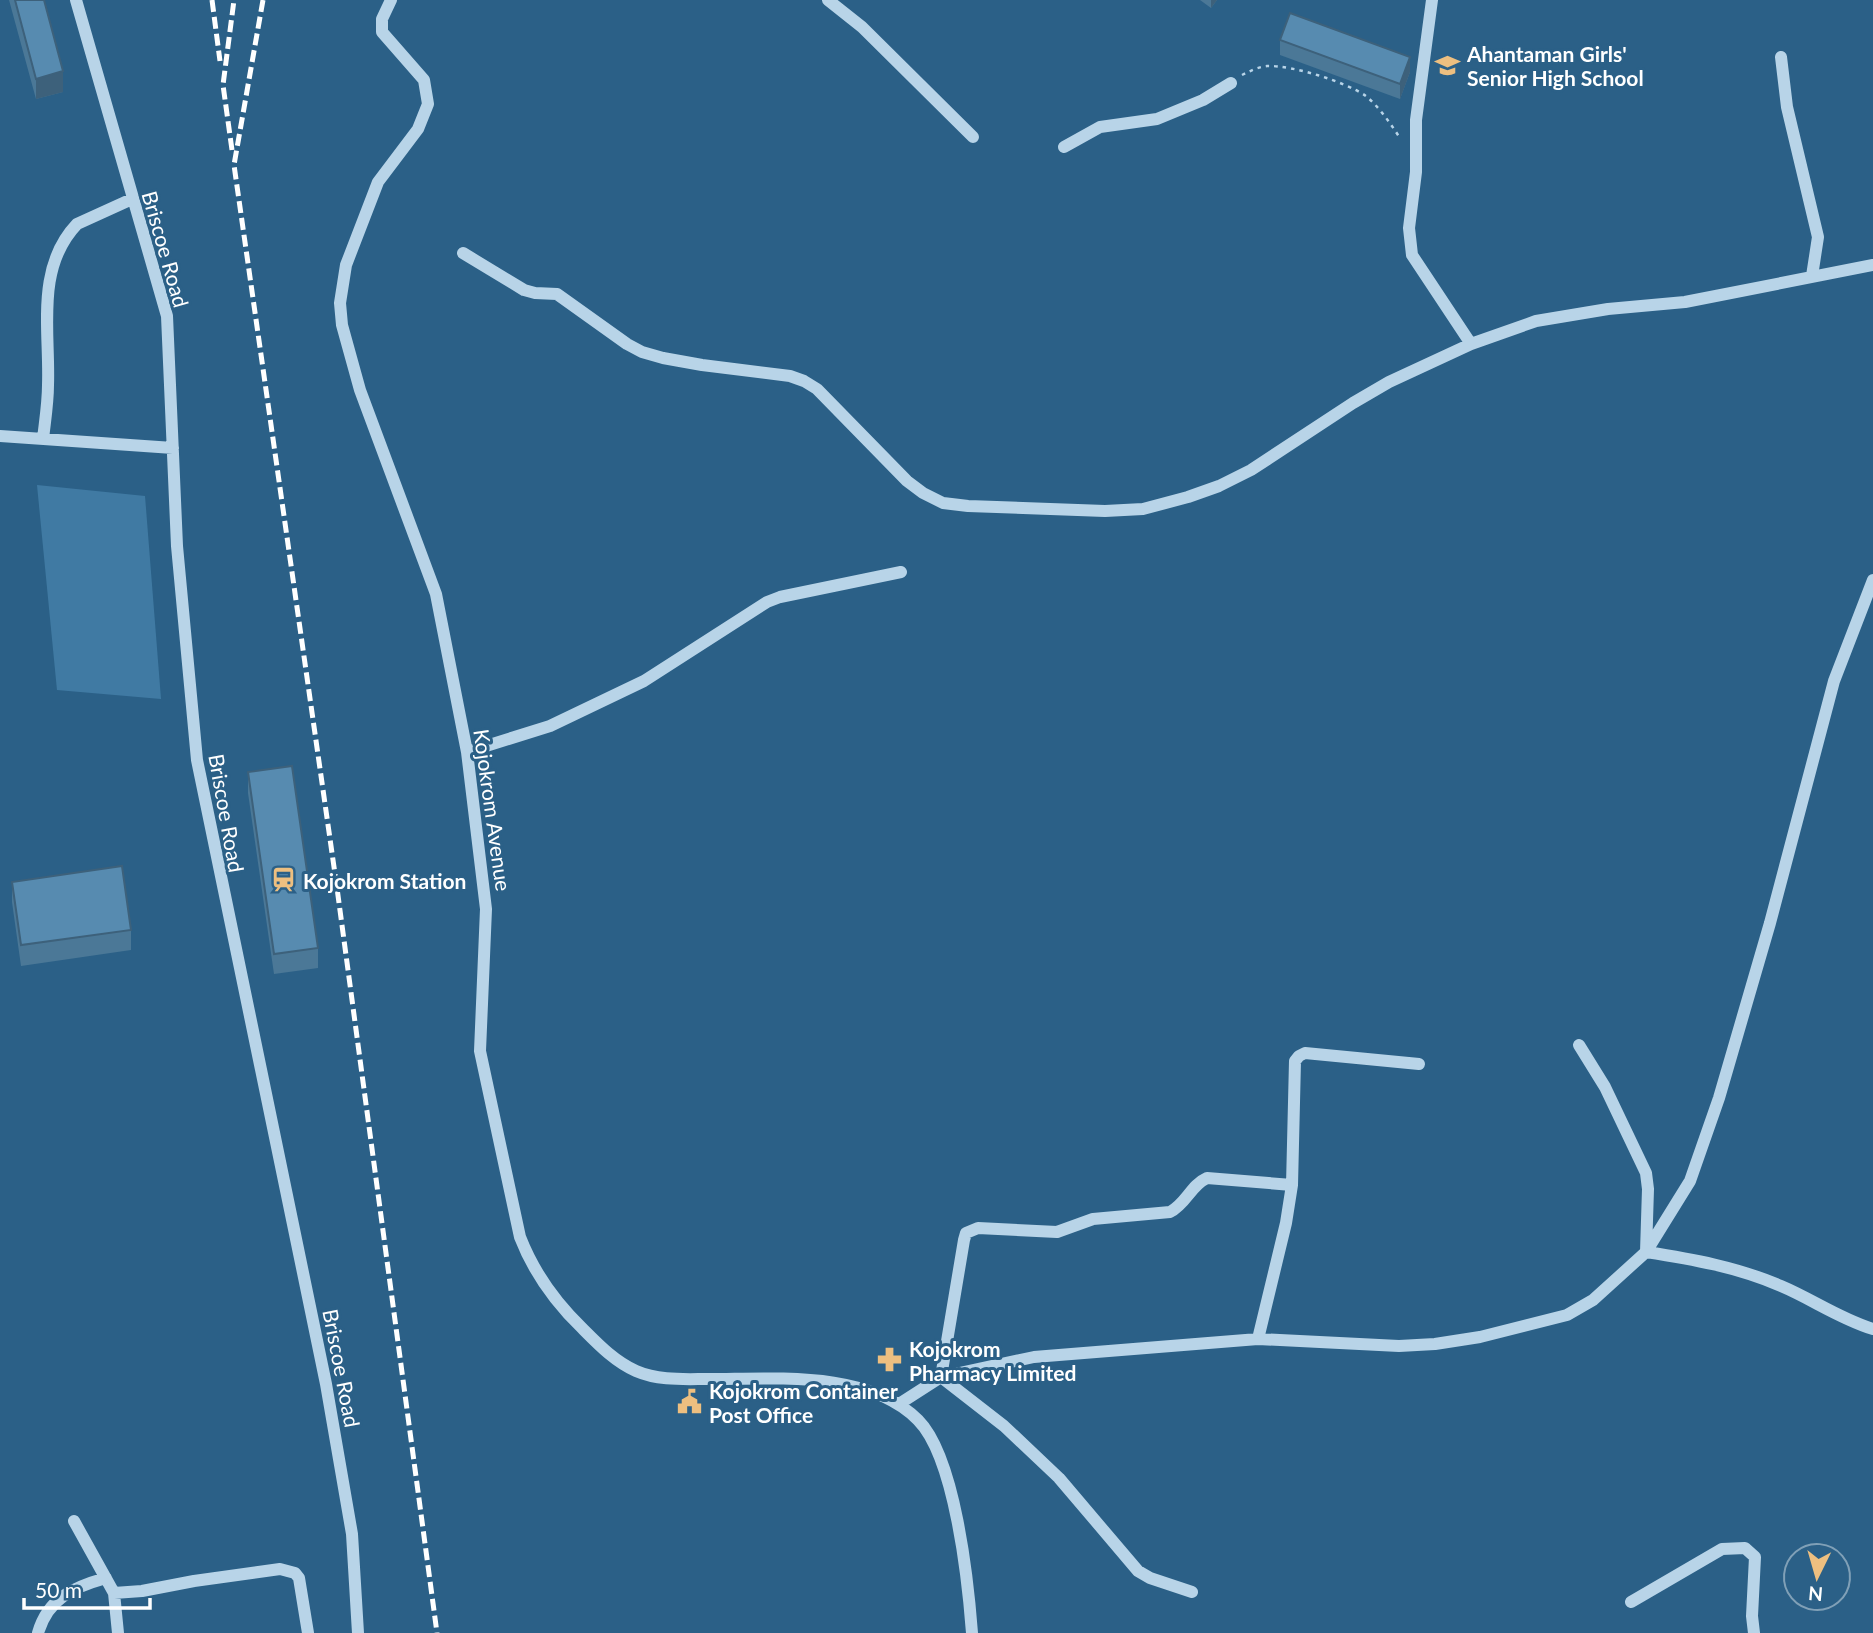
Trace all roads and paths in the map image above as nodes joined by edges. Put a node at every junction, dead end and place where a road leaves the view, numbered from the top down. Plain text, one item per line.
1 (75, 0) edge
2 (391, 0) edge
3 (828, 0) edge
4 (1432, 0) edge
5 (1781, 57) dead end
6 (1231, 82) joint
7 (973, 137) dead end
8 (1064, 147) dead end
9 (1416, 161) junction
10 (132, 199) junction
11 (463, 253) dead end
12 (1873, 264) edge
13 (1812, 276) junction
14 (1471, 344) junction
15 (0, 436) edge
16 (43, 439) junction
17 (173, 448) junction
18 (901, 572) dead end
19 (1873, 580) edge
20 (467, 752) junction
21 (1579, 1045) dead end
22 (1419, 1063) dead end
23 (1292, 1185) junction
24 (1646, 1252) junction
25 (1873, 1329) edge
26 (1258, 1339) junction
27 (941, 1377) junction
28 (899, 1404) junction
29 (74, 1521) dead end
30 (106, 1578) junction
31 (1192, 1592) dead end
32 (114, 1593) junction
33 (1630, 1602) dead end
34 (38, 1633) edge
35 (118, 1633) edge
36 (308, 1633) edge
37 (358, 1633) edge
38 (970, 1633) edge
39 (1754, 1633) edge

1 - 10 street, Briscoe Road
2 - 20 street, Kojokrom Avenue
3 - 7 street
4 - 9 street
5 - 13 street
6 - 8 street
6 - 9 path
9 - 14 street
10 - 16 street
10 - 17 street, Briscoe Road
11 - 14 street
12 - 13 street
13 - 14 street
15 - 16 street
16 - 17 street
17 - 37 street, Briscoe Road
18 - 20 street
19 - 24 street
20 - 28 street, Kojokrom Avenue
21 - 24 street
22 - 23 street
23 - 26 street
23 - 27 street
24 - 25 street
24 - 26 street
26 - 27 street
27 - 28 street
27 - 31 street
28 - 38 street, Kojokrom Avenue
29 - 30 street
30 - 32 street
30 - 34 street
32 - 35 street
32 - 36 street
33 - 39 street

